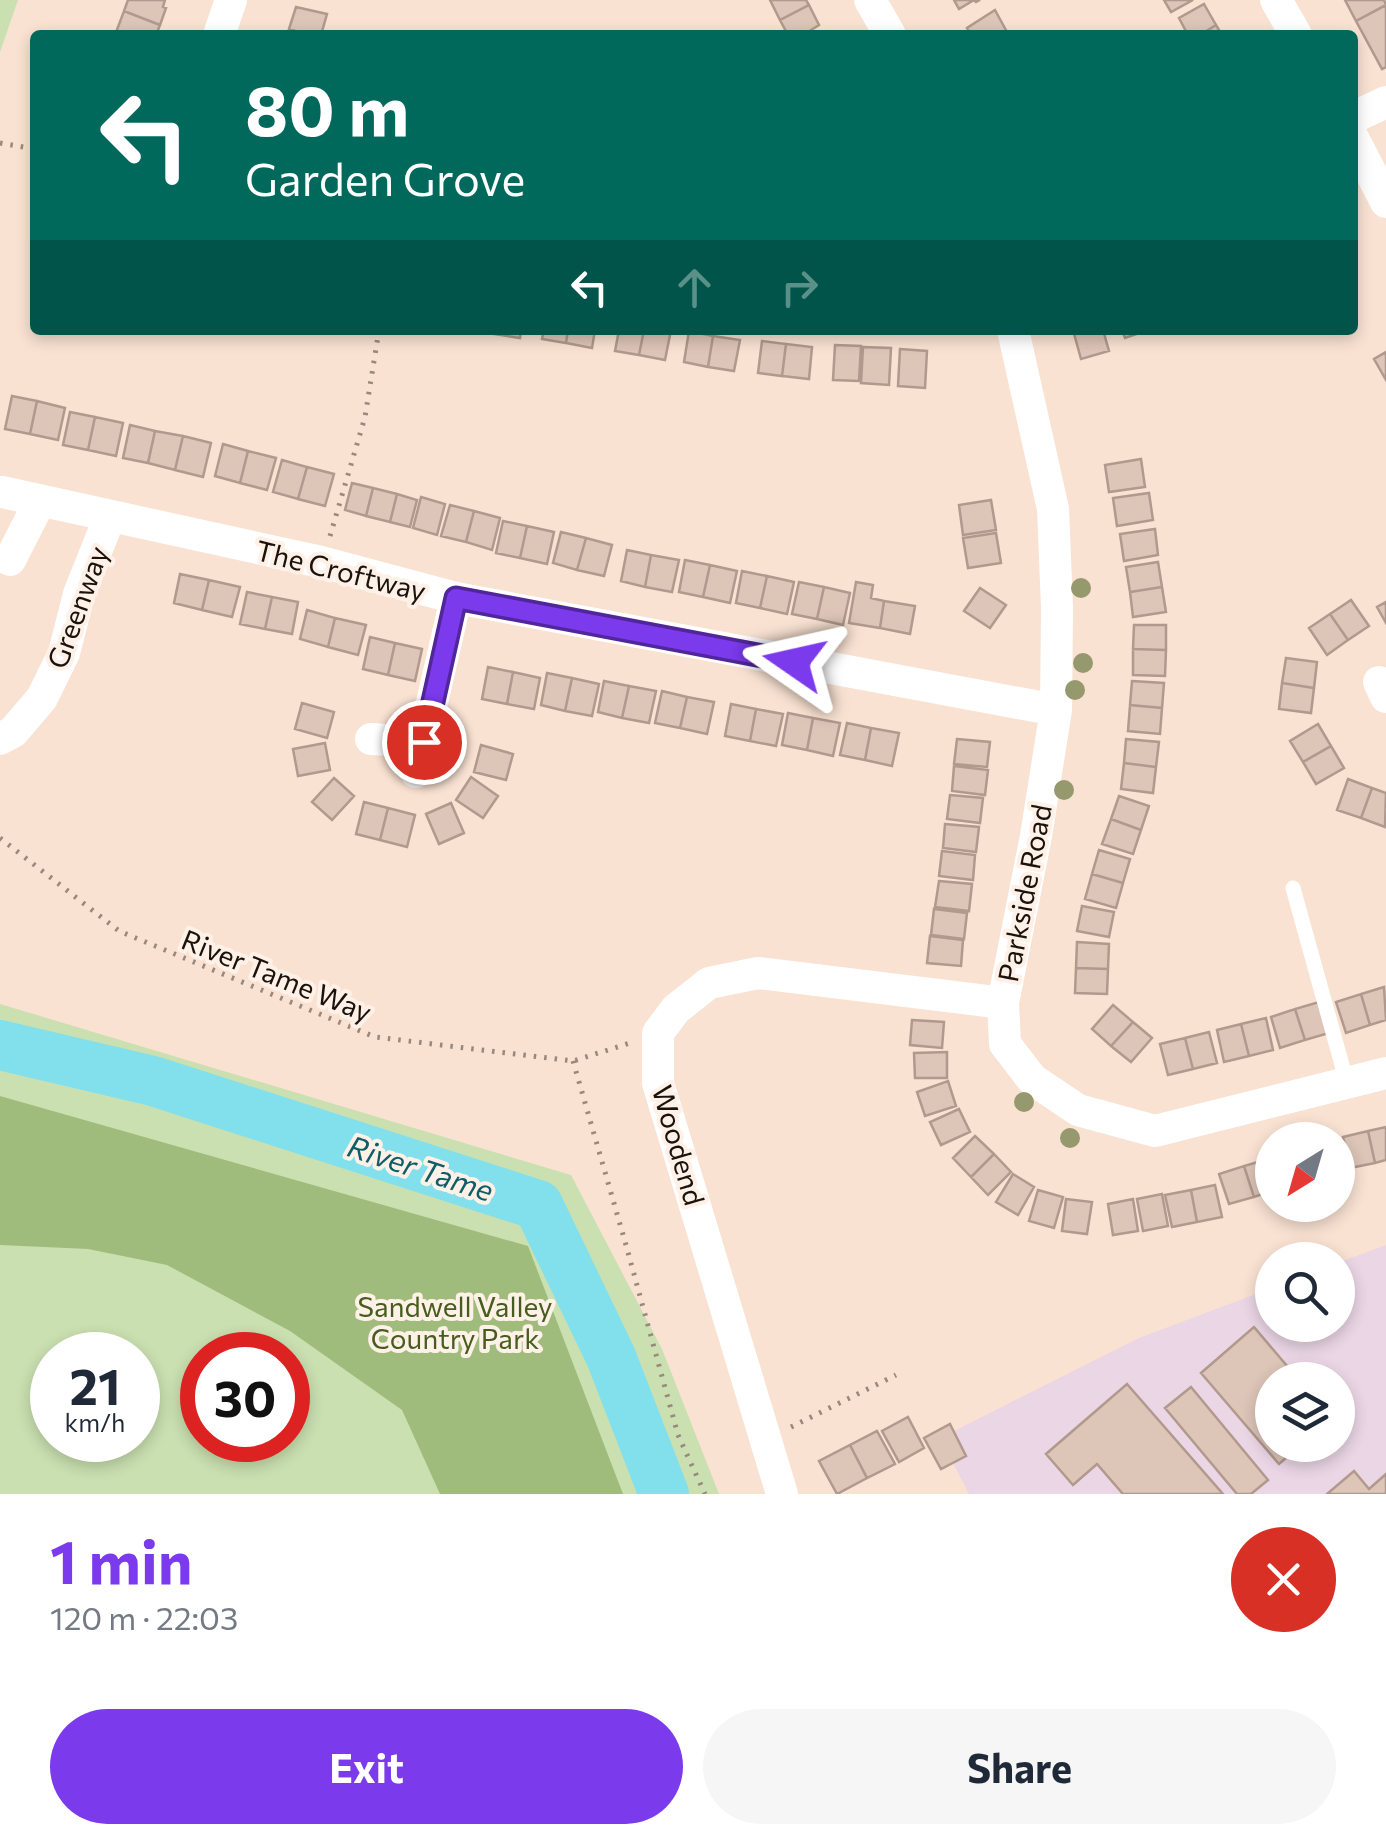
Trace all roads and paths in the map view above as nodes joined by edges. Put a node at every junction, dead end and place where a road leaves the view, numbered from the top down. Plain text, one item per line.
1 (230, 0) edge
2 (870, 0) edge
3 (1276, 0) edge
4 (221, 30) edge
5 (887, 30) edge
6 (1293, 30) edge
7 (1386, 102) edge
8 (1358, 115) edge
9 (0, 143) edge
10 (30, 147) edge
11 (1358, 148) edge
12 (1386, 202) edge
13 (377, 335) edge
14 (1014, 335) edge
15 (2, 492) edge
16 (40, 501) junction
17 (110, 516) junction
18 (10, 560) dead end
19 (321, 562) junction
20 (456, 598) junction
21 (1056, 710) junction
22 (371, 739) dead end
23 (0, 740) edge
24 (0, 838) edge
25 (1293, 888) dead end
26 (1003, 1003) junction
27 (658, 1033) junction
28 (572, 1062) junction
29 (1386, 1074) edge
30 (1347, 1083) junction
31 (896, 1375) dead end
32 (766, 1440) junction
33 (705, 1494) edge
34 (782, 1494) edge

1 - 4 street
2 - 5 street
3 - 6 street
7 - 8 street
9 - 10 path
11 - 12 street
13 - 19 path
14 - 21 street, Parkside Road
15 - 16 street, The Croftway
16 - 17 street, The Croftway
16 - 18 street
17 - 19 street, The Croftway
17 - 23 street, Greenway
19 - 20 street, The Croftway
20 - 21 street, The Croftway
20 - 22 street
21 - 26 street, Parkside Road
24 - 28 path, River Tame Way
25 - 30 lane
26 - 27 street
26 - 30 street, Parkside Road
27 - 28 path, River Tame Way
27 - 32 street, Woodend
28 - 33 path
29 - 30 street, Parkside Road
31 - 32 path
32 - 34 street, Woodend

